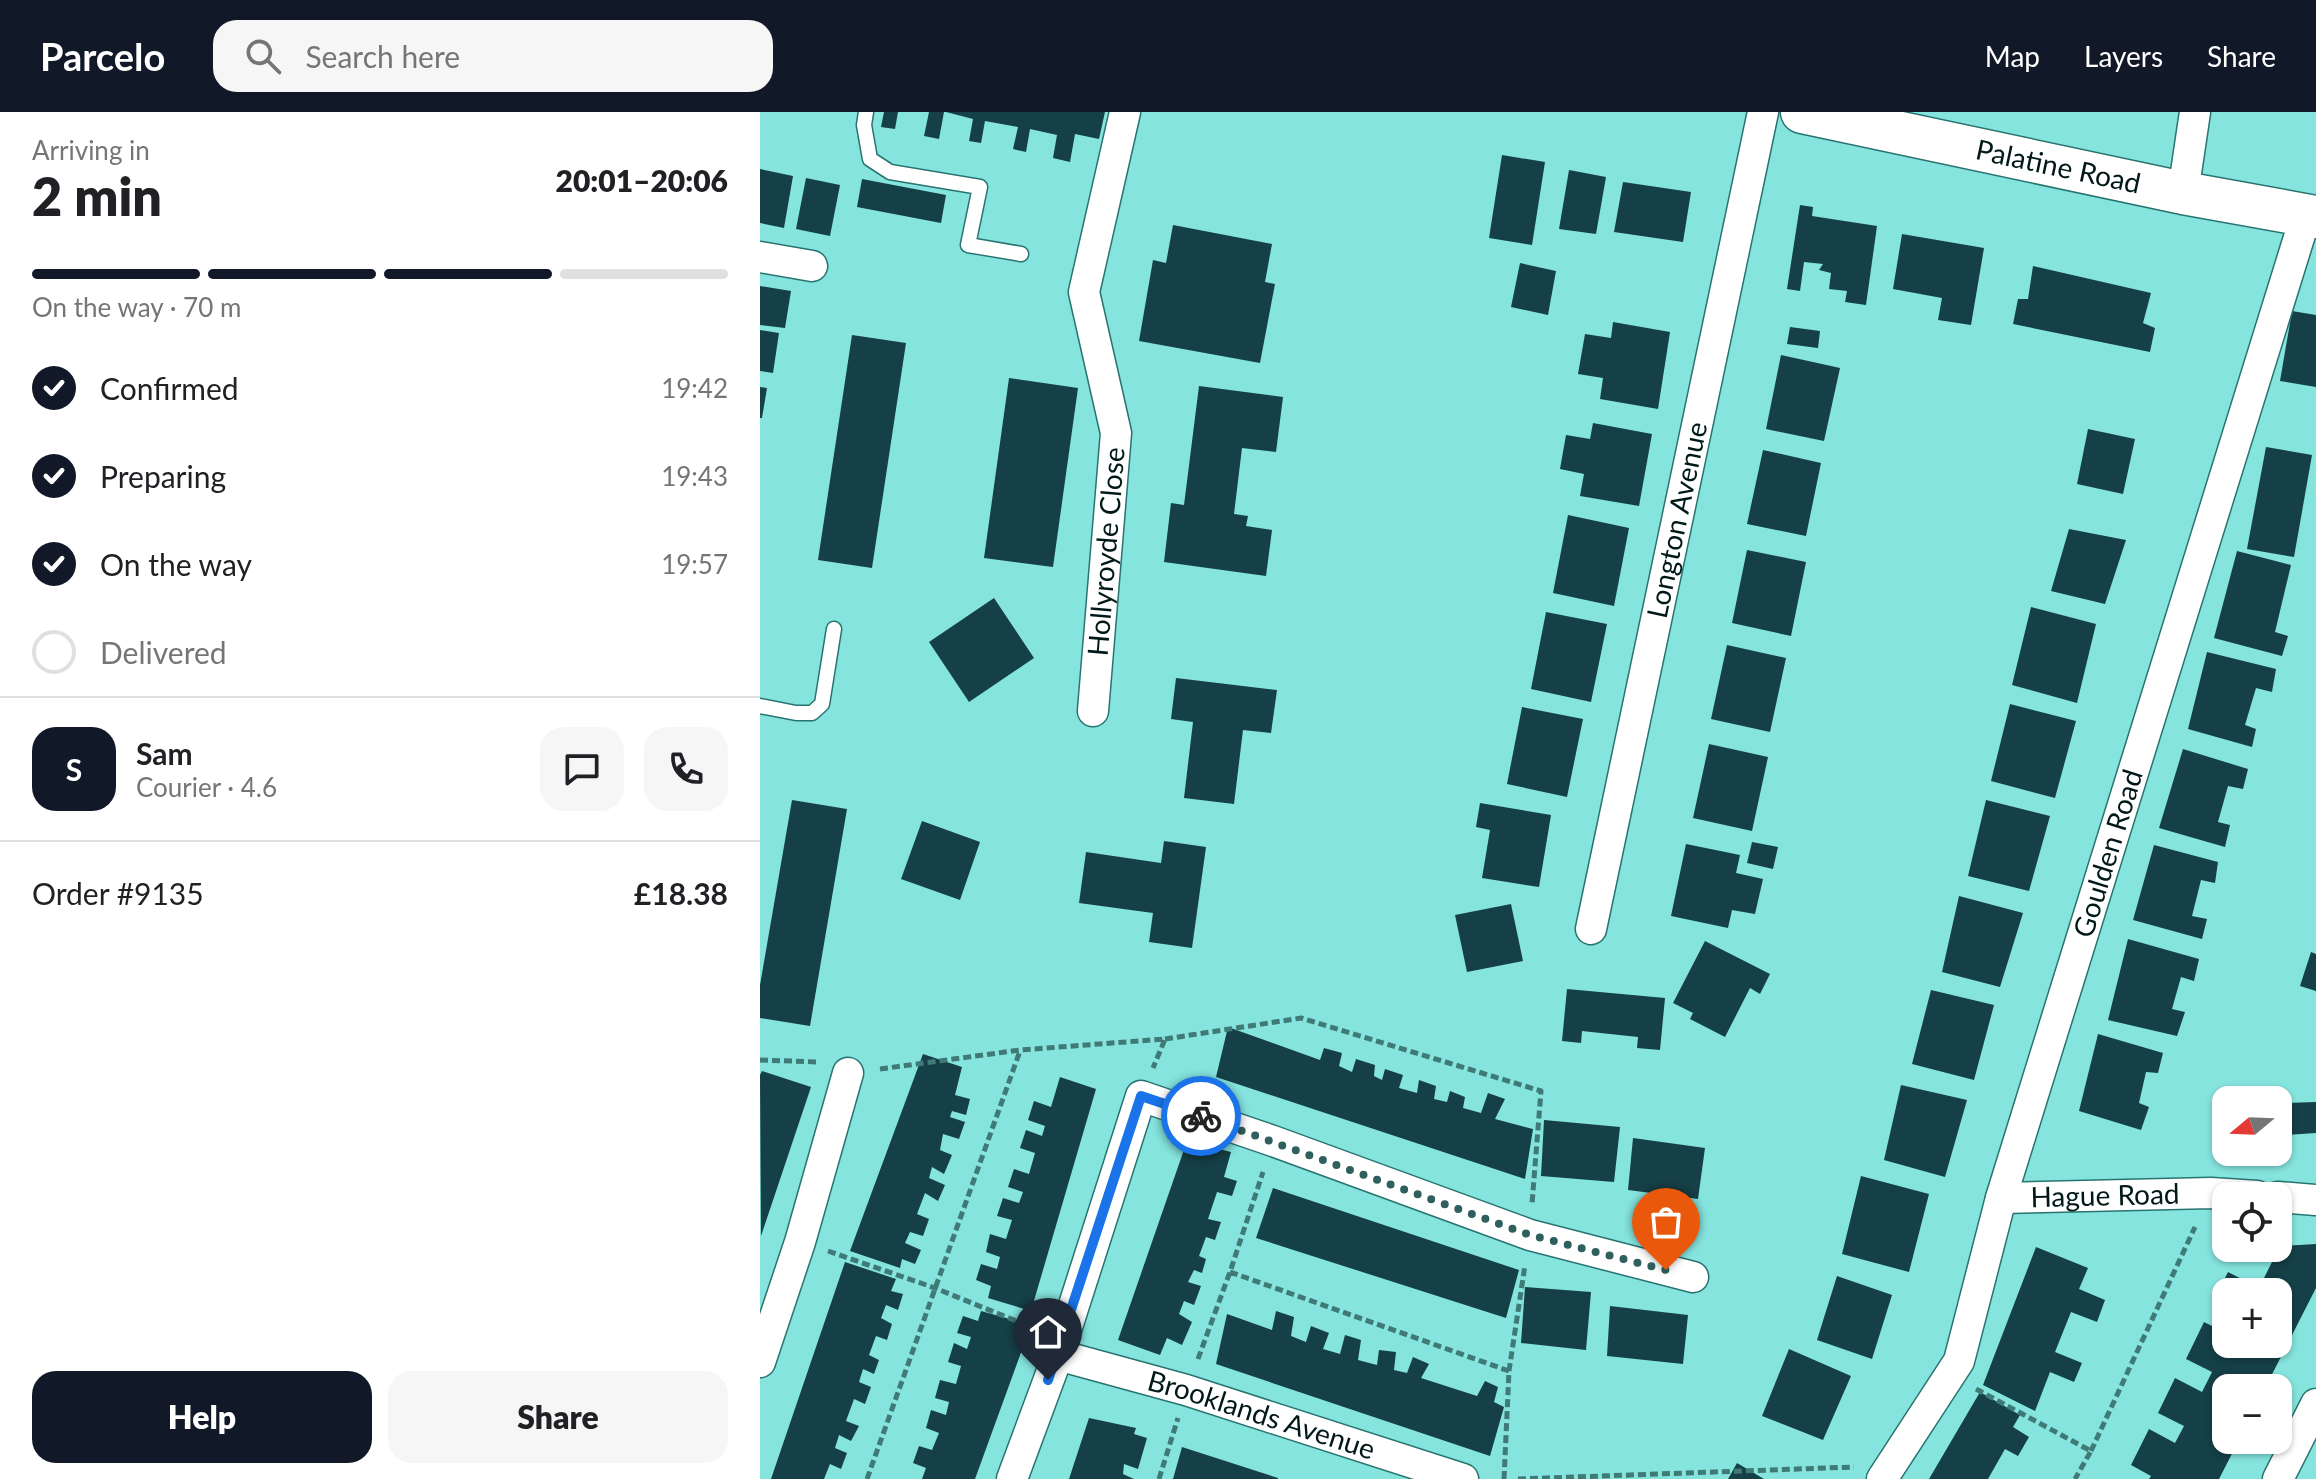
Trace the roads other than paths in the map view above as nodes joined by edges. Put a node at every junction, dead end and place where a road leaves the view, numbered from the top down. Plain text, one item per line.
1 (866, 112) edge
2 (1125, 112) edge
3 (1763, 112) edge
4 (1802, 112) edge
5 (2195, 112) edge
6 (2183, 193) junction
7 (2311, 216) edge
8 (1021, 254) dead end
9 (760, 257) edge
10 (812, 266) dead end
11 (834, 629) dead end
12 (760, 706) edge
13 (1093, 711) dead end
14 (1591, 929) dead end
15 (848, 1073) road end
16 (2212, 1193) edge
17 (2001, 1198) junction
18 (2292, 1198) edge
19 (2316, 1200) edge
20 (1693, 1277) dead end
21 (1060, 1347) junction
22 (760, 1362) edge
23 (2316, 1404) edge
24 (1886, 1472) edge
25 (1012, 1479) edge
26 (1463, 1479) edge
27 (2278, 1479) edge

1 - 8 lane
2 - 13 street, Hollyroyde Close
3 - 14 street, Longton Avenue
4 - 6 main road, Palatine Road
5 - 6 street
6 - 7 main road, Palatine Road
7 - 17 street, Goulden Road
9 - 10 street
11 - 12 lane
15 - 22 street
16 - 17 street, Hague Road
17 - 24 street, Goulden Road
18 - 19 street
20 - 21 street
21 - 25 street
21 - 26 street, Brooklands Avenue
23 - 27 street

